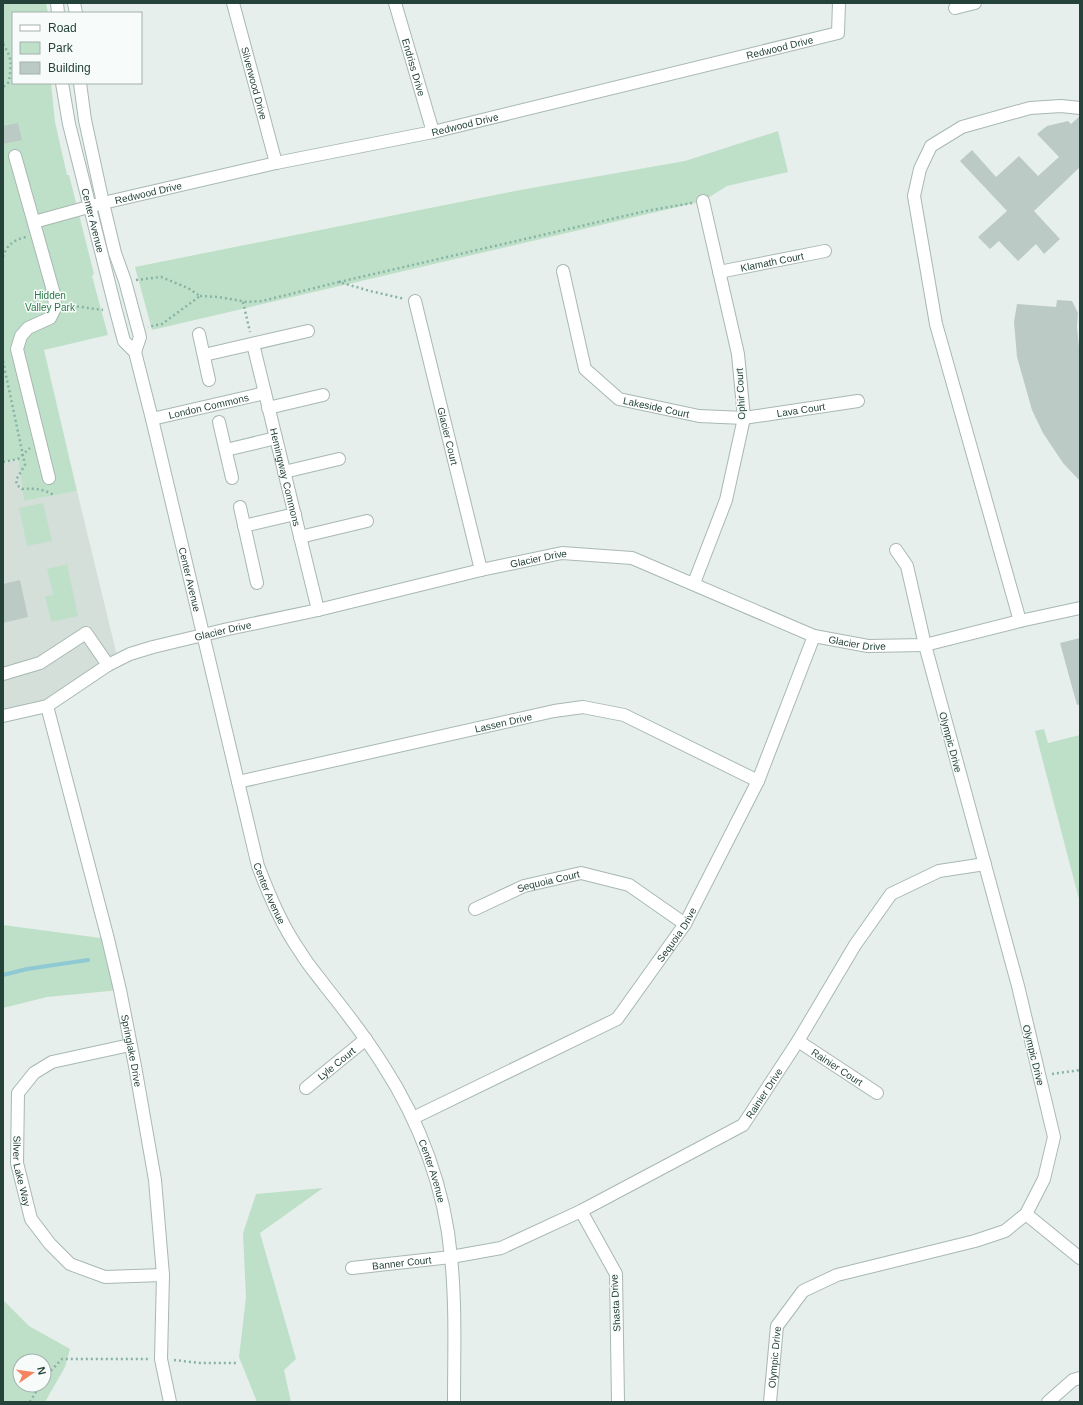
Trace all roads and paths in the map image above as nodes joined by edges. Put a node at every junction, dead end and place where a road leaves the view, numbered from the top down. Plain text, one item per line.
1 (232, 3) edge
2 (395, 3) edge
3 (839, 3) edge
4 (975, 3) edge
5 (955, 8) dead end
6 (3, 44) edge
7 (12, 57) edge
8 (62, 84) edge
9 (80, 84) edge
10 (3, 87) edge
11 (1080, 108) edge
12 (433, 132) junction
13 (15, 156) dead end
14 (276, 163) junction
15 (703, 201) joint
16 (103, 203) junction
17 (90, 207) junction
18 (34, 222) junction
19 (825, 251) dead end
20 (3, 257) edge
21 (563, 272) dead end
22 (719, 272) junction
23 (125, 281) junction
24 (339, 282) junction
25 (200, 296) junction
26 (415, 301) joint
27 (243, 302) junction
28 (55, 304) junction
29 (116, 311) junction
30 (138, 328) junction
31 (308, 331) dead end
32 (199, 334) dead end
33 (253, 344) junction
34 (135, 352) junction
35 (204, 355) junction
36 (3, 361) edge
37 (210, 380) dead end
38 (265, 393) junction
39 (323, 395) dead end
40 (858, 401) dead end
41 (268, 408) junction
42 (744, 418) junction
43 (152, 419) junction
44 (219, 422) dead end
45 (276, 438) junction
46 (40, 440) junction
47 (226, 450) junction
48 (23, 452) junction
49 (339, 459) dead end
50 (3, 462) edge
51 (284, 472) junction
52 (49, 478) dead end
53 (232, 478) dead end
54 (54, 495) dead end
55 (240, 507) dead end
56 (295, 514) junction
57 (367, 521) dead end
58 (244, 526) junction
59 (300, 537) junction
60 (896, 550) dead end
61 (481, 570) junction
62 (257, 583) dead end
63 (694, 583) junction
64 (1080, 608) edge
65 (318, 610) junction
66 (1020, 621) junction
67 (204, 635) junction
68 (814, 636) junction
69 (925, 645) junction
70 (108, 665) junction
71 (3, 674) edge
72 (46, 706) junction
73 (4, 712) edge
74 (758, 781) junction
75 (238, 782) junction
76 (985, 864) junction
77 (475, 909) dead end
78 (685, 924) junction
79 (366, 1039) junction
80 (798, 1041) junction
81 (130, 1045) junction
82 (1080, 1070) edge
83 (1039, 1076) junction
84 (306, 1088) dead end
85 (877, 1092) dead end
86 (414, 1118) junction
87 (581, 1211) junction
88 (1026, 1214) junction
89 (451, 1257) junction
90 (1080, 1258) edge
91 (352, 1268) dead end
92 (163, 1275) junction
93 (161, 1359) junction
94 (237, 1363) dead end
95 (52, 1370) edge
96 (1080, 1378) edge
97 (35, 1393) edge
98 (30, 1402) edge
99 (170, 1402) edge
100 (454, 1402) edge
101 (618, 1402) edge
102 (770, 1402) edge
103 (1048, 1402) edge

1 - 14 street, Silverwood Drive
2 - 12 street, Endriss Drive
3 - 12 street, Redwood Drive
4 - 5 street
6 - 7 path
7 - 10 path
8 - 17 street, Center Avenue
9 - 16 street, Center Avenue
11 - 66 street
12 - 14 street, Redwood Drive
13 - 18 street
14 - 16 street, Redwood Drive
15 - 22 street, Ophir Court
15 - 24 path
16 - 17 street, Redwood Drive
16 - 23 street, Center Avenue
17 - 18 street, Redwood Drive
17 - 29 street, Center Avenue
18 - 20 path
18 - 28 street
19 - 22 street, Klamath Court
21 - 42 street, Lakeside Court
22 - 42 street, Ophir Court
23 - 25 path
23 - 30 street, Center Avenue
24 - 26 path
24 - 27 path
25 - 27 path
25 - 30 path
26 - 61 street, Glacier Court
27 - 33 path
28 - 29 path
28 - 46 street
29 - 34 street, Center Avenue
30 - 34 street, Center Avenue
31 - 33 street
32 - 35 street
33 - 35 street
33 - 38 street, Hemingway Commons
34 - 43 street, Center Avenue
35 - 37 street
36 - 48 path
38 - 41 street, Hemingway Commons
38 - 43 street, London Commons
39 - 41 street
40 - 42 street, Lava Court
41 - 45 street, Hemingway Commons
42 - 63 street, Ophir Court
43 - 67 street, Center Avenue
44 - 47 street
45 - 47 street
45 - 51 street, Hemingway Commons
46 - 48 path
46 - 52 street
47 - 53 street
48 - 50 path
48 - 54 path
49 - 51 street
51 - 56 street, Hemingway Commons
55 - 58 street
56 - 58 street
56 - 59 street, Hemingway Commons
57 - 59 street
58 - 62 street
59 - 65 street, Hemingway Commons
60 - 69 street, Olympic Drive
61 - 63 street, Glacier Drive
61 - 65 street, Glacier Drive
63 - 68 street, Glacier Drive
64 - 66 street, Glacier Drive
65 - 67 street, Glacier Drive
66 - 69 street, Glacier Drive
67 - 70 street, Glacier Drive
67 - 75 street, Center Avenue
68 - 69 street, Glacier Drive
68 - 74 street, Sequoia Drive
69 - 76 street, Olympic Drive
70 - 71 street
70 - 72 street, Glacier Drive
72 - 73 street, Glacier Drive
72 - 81 street, Springlake Drive
74 - 75 street, Lassen Drive
74 - 78 street, Sequoia Drive
75 - 79 street, Center Avenue
76 - 80 street, Rainier Drive
76 - 83 street, Olympic Drive
77 - 78 street, Sequoia Court
78 - 86 street, Sequoia Drive
79 - 84 street, Lyle Court
79 - 86 street, Center Avenue
80 - 85 street, Rainier Court
80 - 87 street, Rainier Drive
81 - 92 street, Springlake Drive
81 - 92 street, Silver Lake Way
82 - 83 path
83 - 88 street, Olympic Drive
86 - 89 street, Center Avenue
87 - 89 street, Rainier Drive
87 - 101 street, Shasta Drive
88 - 90 street
88 - 102 street, Olympic Drive
89 - 91 street, Banner Court
89 - 100 street, Center Avenue
92 - 93 street, Springlake Drive
93 - 94 path
93 - 95 path
93 - 99 street, Springlake Drive
96 - 103 street
97 - 98 path

